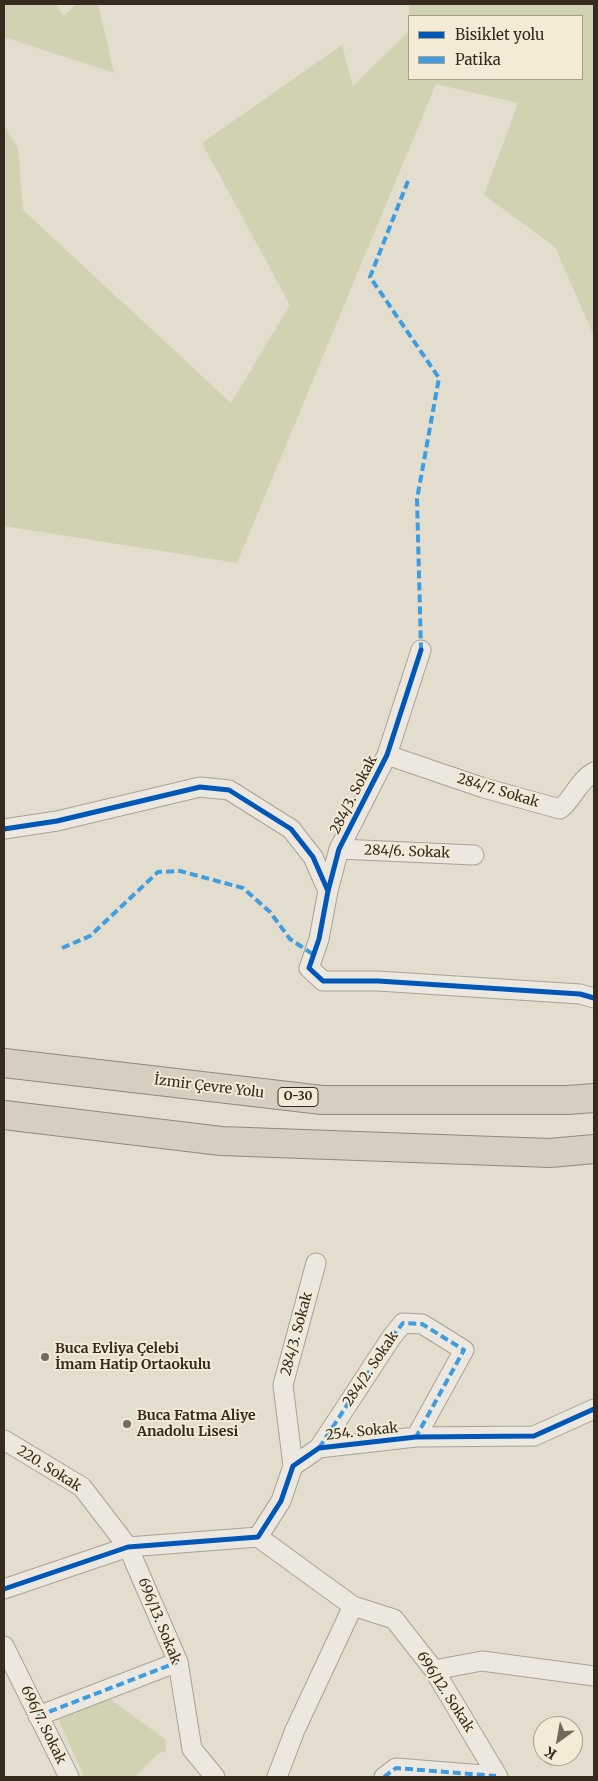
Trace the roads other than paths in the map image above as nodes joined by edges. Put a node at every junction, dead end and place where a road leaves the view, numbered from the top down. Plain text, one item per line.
1 (422, 650) dead end
2 (387, 755) junction
3 (594, 772) edge
4 (4, 829) edge
5 (339, 849) junction
6 (474, 855) dead end
7 (328, 891) junction
8 (594, 998) edge
9 (4, 1063) edge
10 (594, 1098) edge
11 (4, 1115) edge
12 (594, 1149) edge
13 (316, 1263) dead end
14 (594, 1409) edge
15 (416, 1437) junction
16 (319, 1448) junction
17 (8, 1449) edge
18 (293, 1466) junction
19 (258, 1537) junction
20 (128, 1547) junction
21 (4, 1589) edge
22 (353, 1606) junction
23 (4, 1646) edge
24 (178, 1662) junction
25 (434, 1670) junction
26 (594, 1676) edge
27 (38, 1716) junction
28 (68, 1777) edge
29 (215, 1777) edge
30 (277, 1777) edge
31 (384, 1777) edge
32 (497, 1777) edge

1 - 2 street, 284/3. Sokak
2 - 3 street, 284/7. Sokak
2 - 5 street, 284/3. Sokak
4 - 7 street
5 - 6 street, 284/6. Sokak
5 - 7 street, 284/3. Sokak
7 - 8 street, 284/3. Sokak
9 - 10 highway, İzmir Çevre Yolu / O-30
11 - 12 highway
13 - 18 street, 284/3. Sokak
14 - 15 street, 254. Sokak
15 - 16 street, 254. Sokak
15 - 16 street, 284/2. Sokak
16 - 18 street, 254. Sokak
17 - 20 street, 220. Sokak
18 - 19 street
19 - 20 street
19 - 22 street, 696/12. Sokak
20 - 21 street
20 - 24 street, 696/13. Sokak
22 - 25 street, 696/12. Sokak
22 - 30 street
23 - 27 street, 696/7. Sokak
24 - 27 street
24 - 29 street, 696/13. Sokak
25 - 26 street
25 - 32 street, 696/12. Sokak
27 - 28 street, 696/7. Sokak
31 - 32 street

